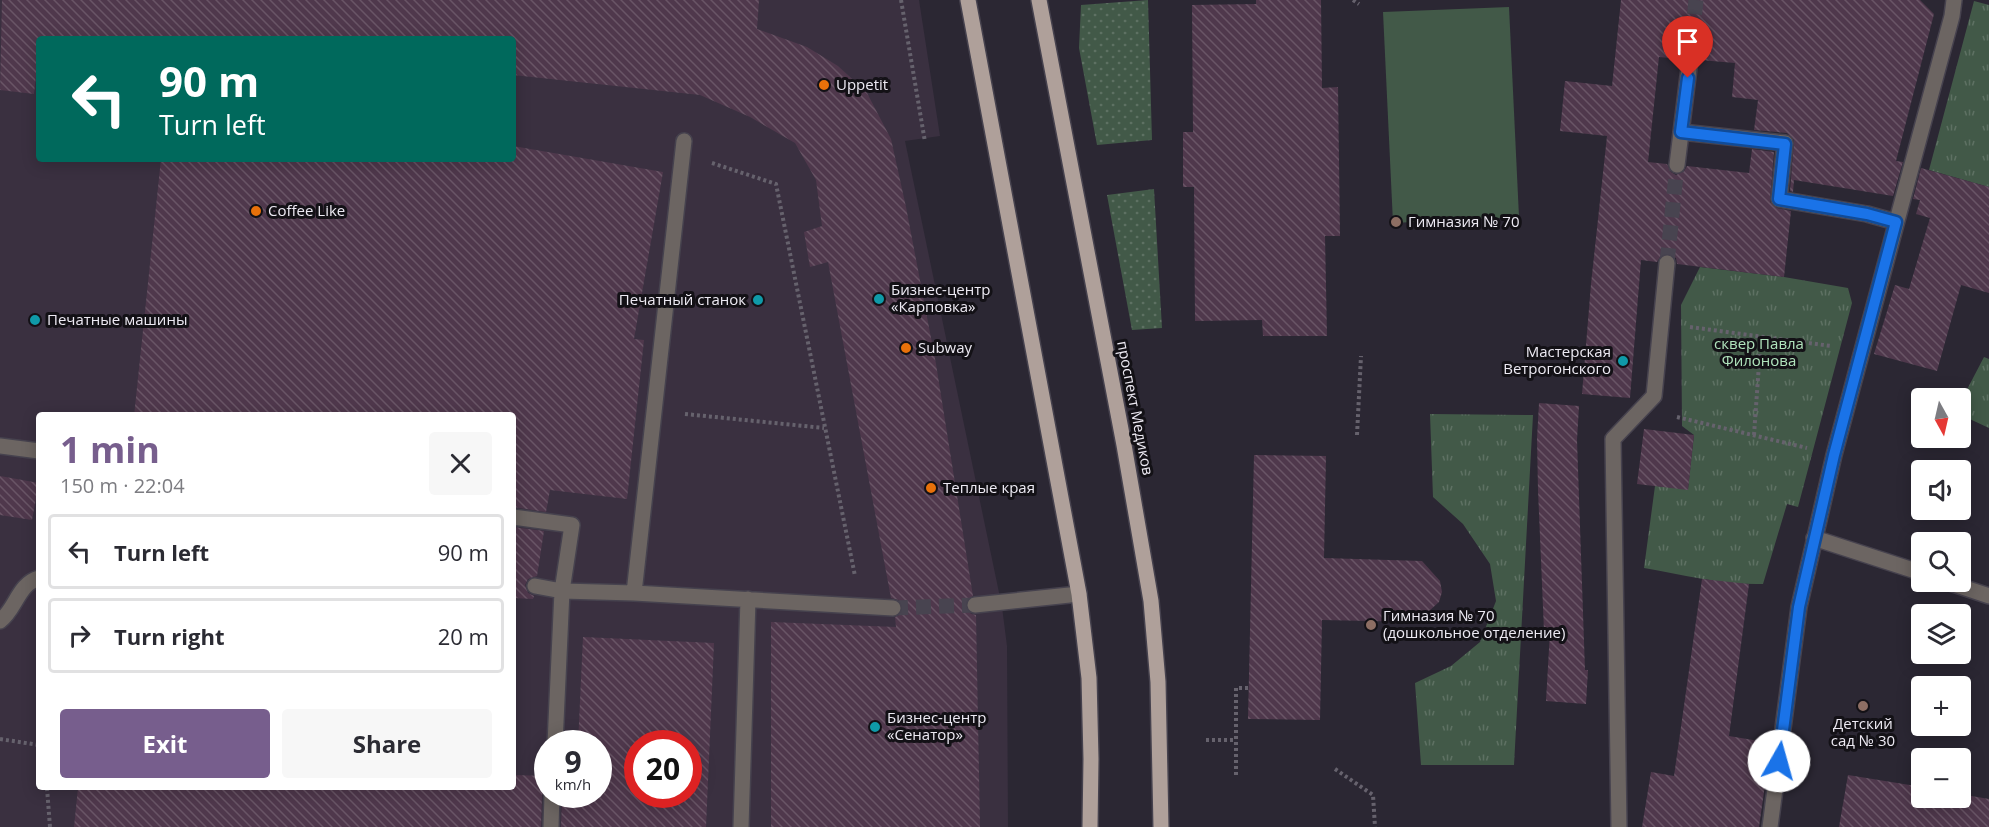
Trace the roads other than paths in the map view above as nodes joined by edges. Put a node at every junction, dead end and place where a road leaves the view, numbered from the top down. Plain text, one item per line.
1 (968, 0) edge
2 (1039, 0) edge
3 (1954, 0) edge
4 (1690, 60) tunnel mouth
5 (1681, 132) junction
6 (684, 147) road end
7 (1677, 165) tunnel mouth
8 (1896, 222) junction
9 (1667, 263) tunnel mouth
10 (0, 446) edge
11 (36, 451) edge
12 (516, 517) edge
13 (1814, 538) junction
14 (1911, 569) edge
15 (36, 579) edge
16 (535, 586) dead end
17 (1971, 590) edge
18 (562, 591) junction
19 (634, 593) junction
20 (1079, 594) junction
21 (1989, 596) edge
22 (748, 599) junction
23 (975, 605) tunnel mouth
24 (893, 608) tunnel mouth
25 (0, 621) edge
26 (556, 730) edge
27 (552, 808) edge
28 (551, 827) edge
29 (741, 827) edge
30 (1090, 827) edge
31 (1161, 827) edge
32 (1619, 827) edge
33 (1770, 827) edge

1 - 20 main road
2 - 31 main road, проспект Медиков
3 - 8 lane
4 - 5 lane
5 - 7 lane
5 - 8 lane
6 - 19 lane
8 - 13 lane
9 - 32 lane
10 - 11 lane
12 - 18 lane
13 - 14 lane
13 - 33 lane
15 - 25 lane
16 - 18 lane
17 - 21 lane
18 - 19 lane
18 - 26 lane
19 - 22 lane
20 - 23 lane
20 - 30 main road
22 - 24 lane
22 - 29 lane
27 - 28 lane

